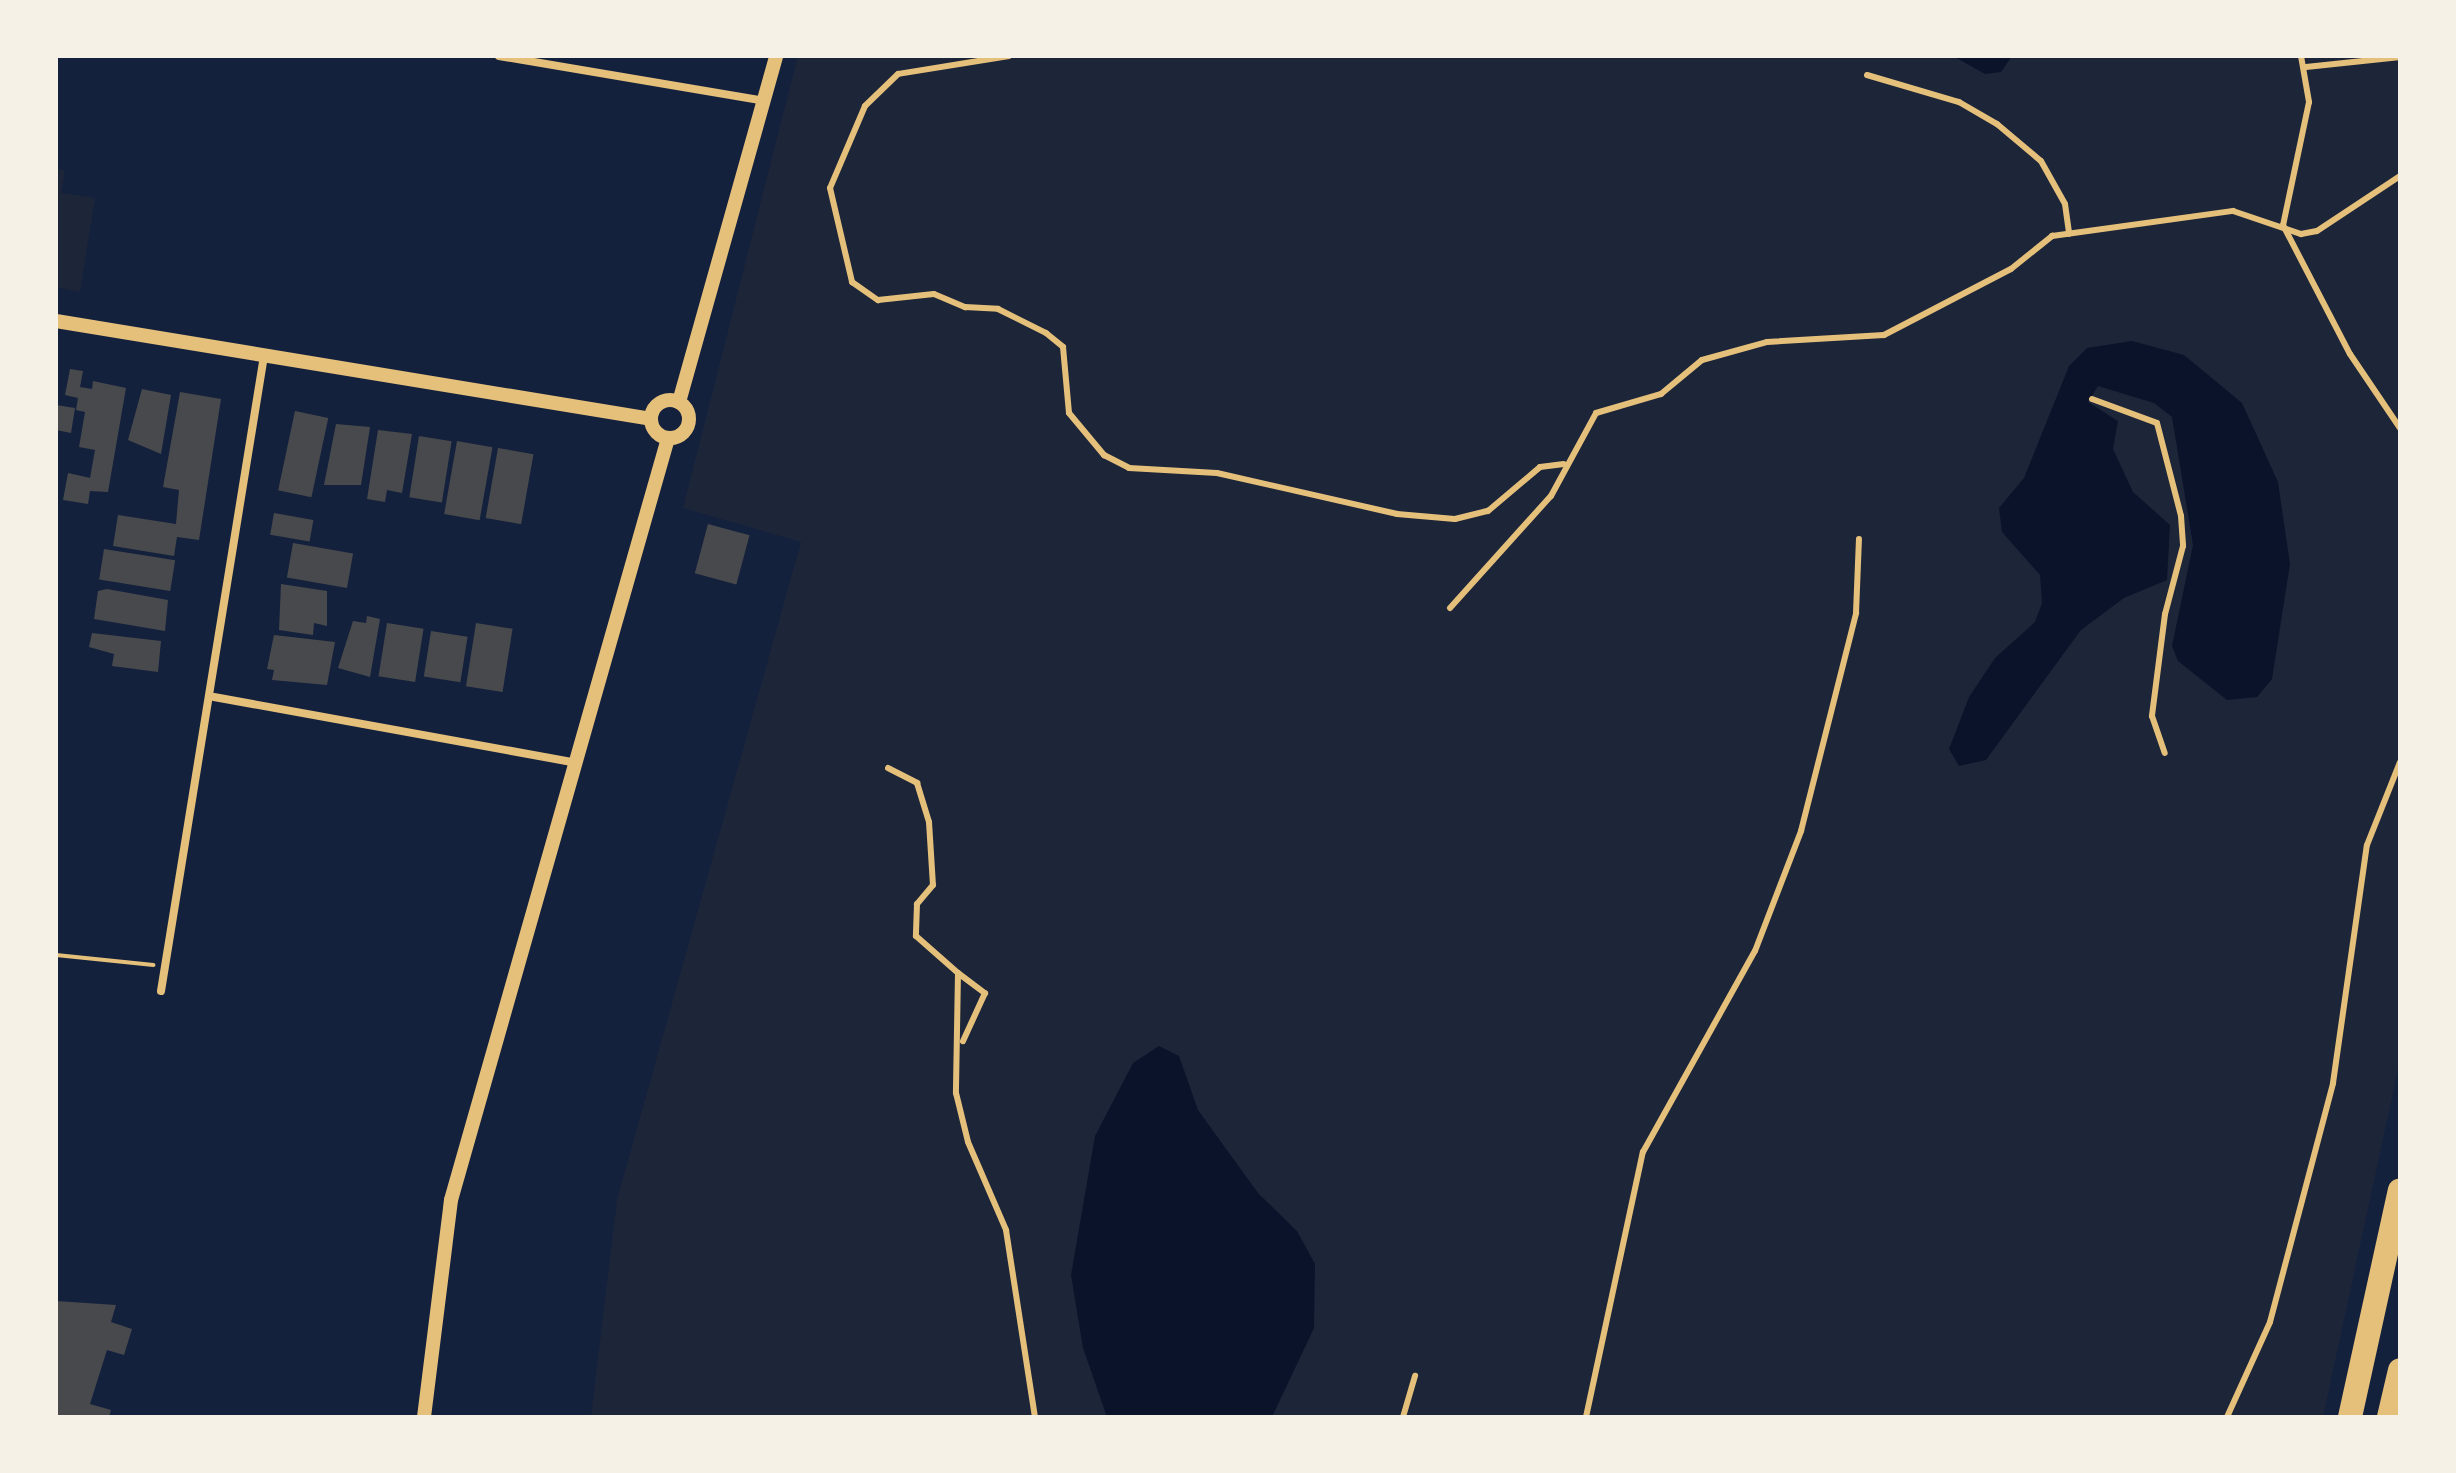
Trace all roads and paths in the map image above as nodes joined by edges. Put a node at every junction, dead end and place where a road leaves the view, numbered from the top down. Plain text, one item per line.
1 (499, 56) edge
2 (776, 56) edge
3 (1009, 56) edge
4 (2301, 56) edge
5 (2400, 57) edge
6 (2306, 67) junction
7 (1867, 75) dead end
8 (764, 101) junction
9 (2400, 176) edge
10 (2283, 225) junction
11 (2069, 234) junction
12 (56, 321) edge
13 (264, 356) junction
14 (2092, 399) dead end
15 (679, 402) junction
16 (651, 419) junction
17 (2400, 428) edge
18 (668, 438) junction
19 (1564, 464) junction
20 (1859, 539) dead end
21 (1450, 608) dead end
22 (214, 697) junction
23 (2165, 753) dead end
24 (2400, 762) edge
25 (578, 763) junction
26 (888, 768) dead end
27 (56, 955) edge
28 (165, 966) junction
29 (958, 973) junction
30 (161, 991) dead end
31 (961, 1044) junction
32 (2400, 1190) edge
33 (2400, 1370) edge
34 (1415, 1376) dead end
35 (424, 1417) edge
36 (1035, 1417) edge
37 (1403, 1417) edge
38 (1586, 1417) edge
39 (2227, 1417) edge
40 (2350, 1417) edge
41 (2389, 1417) edge

1 - 8 street
2 - 8 street
3 - 19 lane
4 - 6 lane
5 - 6 lane
6 - 10 lane
7 - 11 lane
8 - 15 street
9 - 10 lane
10 - 11 lane
10 - 17 lane
11 - 19 lane
12 - 13 street
13 - 16 street
13 - 22 street
14 - 23 lane
15 - 16 street
15 - 18 street
16 - 18 street
18 - 25 street
19 - 21 lane
20 - 38 lane
22 - 25 street
22 - 28 street
24 - 39 lane
25 - 35 street
26 - 29 lane
27 - 28 path
28 - 30 street
29 - 31 lane
29 - 31 lane
31 - 36 lane
32 - 40 highway
33 - 41 highway
34 - 37 lane

